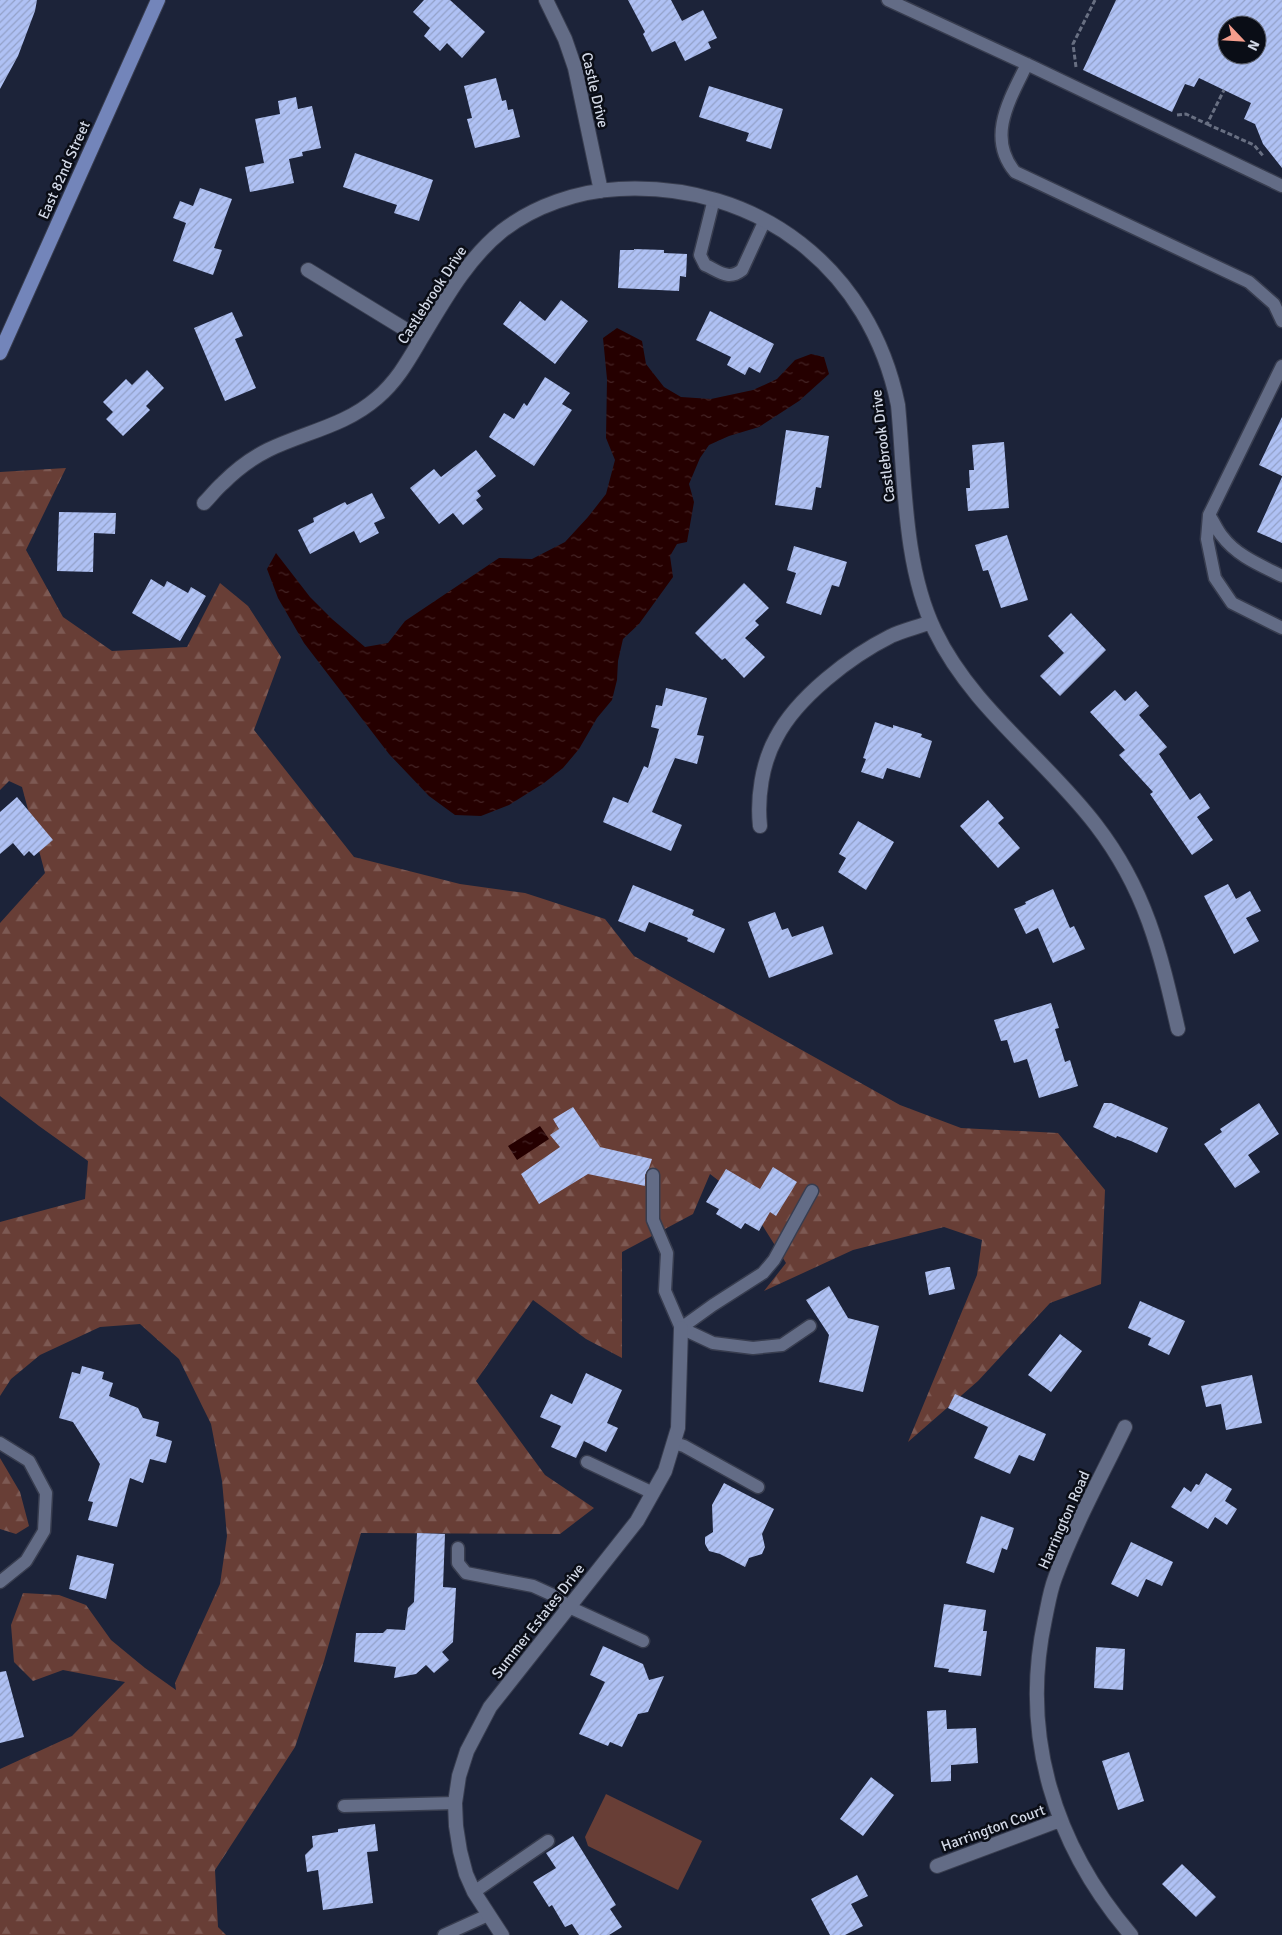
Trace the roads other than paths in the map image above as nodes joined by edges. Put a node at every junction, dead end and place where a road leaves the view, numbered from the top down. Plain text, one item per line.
1 (158, 0) edge
2 (546, 0) edge
3 (888, 0) edge
4 (1027, 64) junction
5 (1282, 186) edge
6 (601, 191) junction
7 (714, 199) junction
8 (764, 220) junction
9 (308, 270) dead end
10 (1282, 321) edge
11 (421, 340) junction
12 (0, 353) edge
13 (1282, 366) edge
14 (204, 504) dead end
15 (1209, 515) junction
16 (1282, 576) edge
17 (931, 622) junction
18 (1282, 628) edge
19 (760, 826) dead end
20 (1178, 1029) dead end
21 (653, 1175) dead end
22 (812, 1191) dead end
23 (810, 1326) dead end
24 (682, 1328) junction
25 (1125, 1427) dead end
26 (0, 1443) edge
27 (674, 1443) junction
28 (587, 1462) dead end
29 (758, 1487) dead end
30 (653, 1493) junction
31 (458, 1548) dead end
32 (0, 1582) edge
33 (569, 1607) junction
34 (643, 1641) dead end
35 (455, 1803) junction
36 (344, 1806) dead end
37 (1060, 1820) junction
38 (548, 1841) dead end
39 (937, 1866) dead end
40 (474, 1892) junction
41 (488, 1915) junction
42 (444, 1935) edge
43 (502, 1935) edge
44 (1130, 1935) edge

1 - 12 main road, East 82nd Street
2 - 6 street, Castle Drive
3 - 4 lane
4 - 5 lane
4 - 10 lane
6 - 7 street, Castlebrook Drive
6 - 11 street, Castlebrook Drive
7 - 8 street, Castlebrook Drive
7 - 8 lane
8 - 17 street, Castlebrook Drive
9 - 11 street
11 - 14 street, Castlebrook Drive
13 - 15 lane
15 - 16 lane
15 - 18 lane
17 - 19 street
17 - 20 street, Castlebrook Drive
21 - 24 lane
22 - 24 lane
23 - 24 lane
24 - 27 street, Summer Estates Drive
25 - 37 street, Harrington Road
26 - 32 lane
27 - 29 lane
27 - 30 street, Summer Estates Drive
28 - 30 lane
30 - 33 street, Summer Estates Drive
31 - 33 lane
33 - 34 lane
33 - 35 street, Summer Estates Drive
35 - 36 lane
35 - 40 street, Summer Estates Drive
37 - 39 street, Harrington Court
37 - 44 street, Harrington Road
38 - 40 lane
40 - 41 street, Summer Estates Drive
41 - 42 lane
41 - 43 street, Summer Estates Drive

